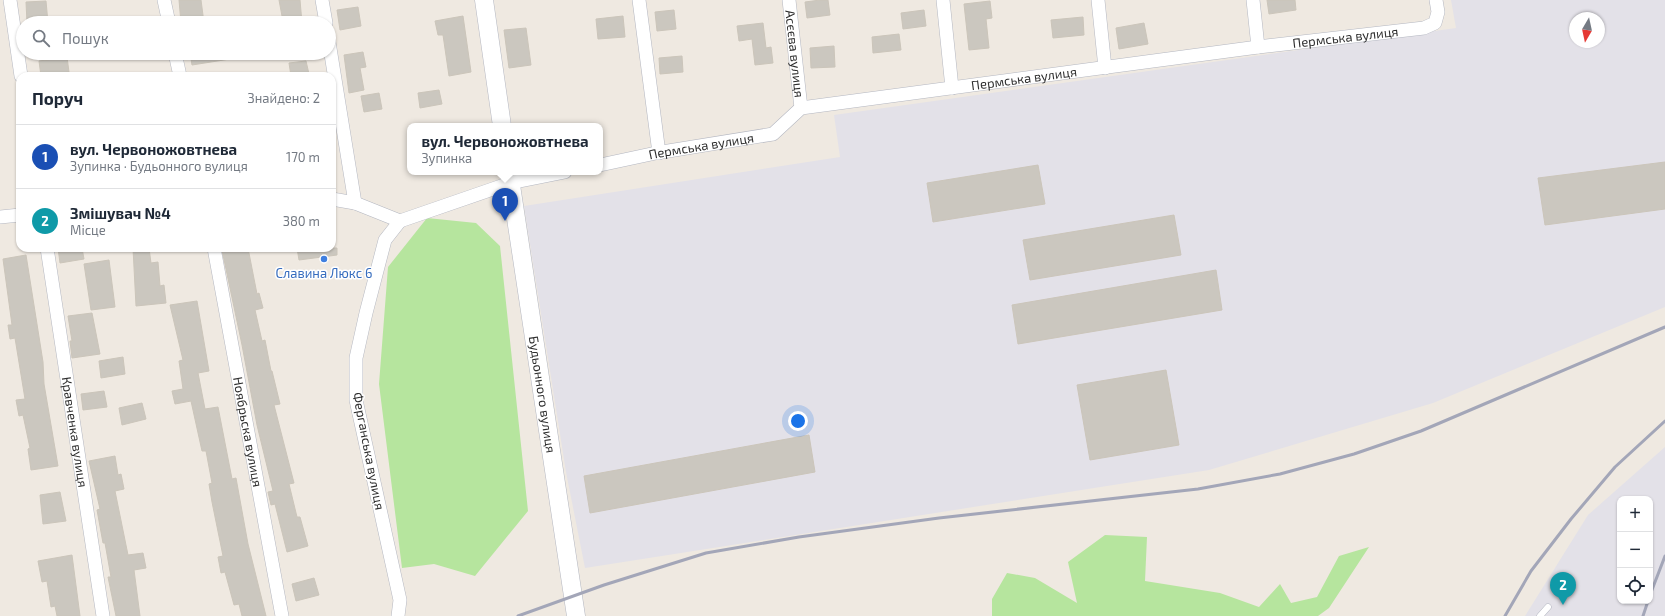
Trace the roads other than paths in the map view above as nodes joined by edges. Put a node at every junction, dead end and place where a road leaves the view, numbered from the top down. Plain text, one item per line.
1 (10, 0) edge
2 (164, 0) edge
3 (322, 0) edge
4 (484, 0) edge
5 (639, 0) edge
6 (789, 0) edge
7 (943, 0) edge
8 (1098, 0) edge
9 (1253, 0) edge
10 (1436, 0) edge
11 (167, 16) edge
12 (325, 16) edge
13 (16, 41) edge
14 (1258, 47) junction
15 (19, 60) edge
16 (177, 60) edge
17 (332, 60) edge
18 (1105, 68) junction
19 (20, 72) edge
20 (179, 72) edge
21 (334, 72) edge
22 (336, 85) edge
23 (952, 88) junction
24 (800, 108) junction
25 (502, 123) edge
26 (659, 153) junction
27 (603, 164) edge
28 (538, 175) edge
29 (510, 178) edge
30 (336, 200) edge
31 (355, 203) junction
32 (16, 215) edge
33 (0, 217) edge
34 (400, 221) junction
35 (48, 252) edge
36 (215, 252) edge
37 (1548, 607) dead end
38 (103, 616) edge
39 (282, 616) edge
40 (398, 616) edge
41 (576, 616) edge
42 (1540, 616) edge

1 - 13 street
2 - 11 street
3 - 12 street
4 - 25 main road
5 - 26 street
6 - 24 street, Асєєва вулиця
7 - 23 street
8 - 18 street
9 - 14 street
10 - 14 street, Пермська вулиця
14 - 18 street, Пермська вулиця
15 - 19 street
16 - 20 street
17 - 21 street
18 - 23 street, Пермська вулиця
22 - 31 street
23 - 24 street, Пермська вулиця
24 - 26 street, Пермська вулиця
26 - 27 street, Пермська вулиця
28 - 29 street
29 - 34 street
29 - 41 main road, Будьонного вулиця
30 - 31 street
31 - 34 street
32 - 33 street
34 - 40 street, Ферганська вулиця
35 - 38 street, Кравченка вулиця
36 - 39 street, Ноябрьска вулиця
37 - 42 lane

